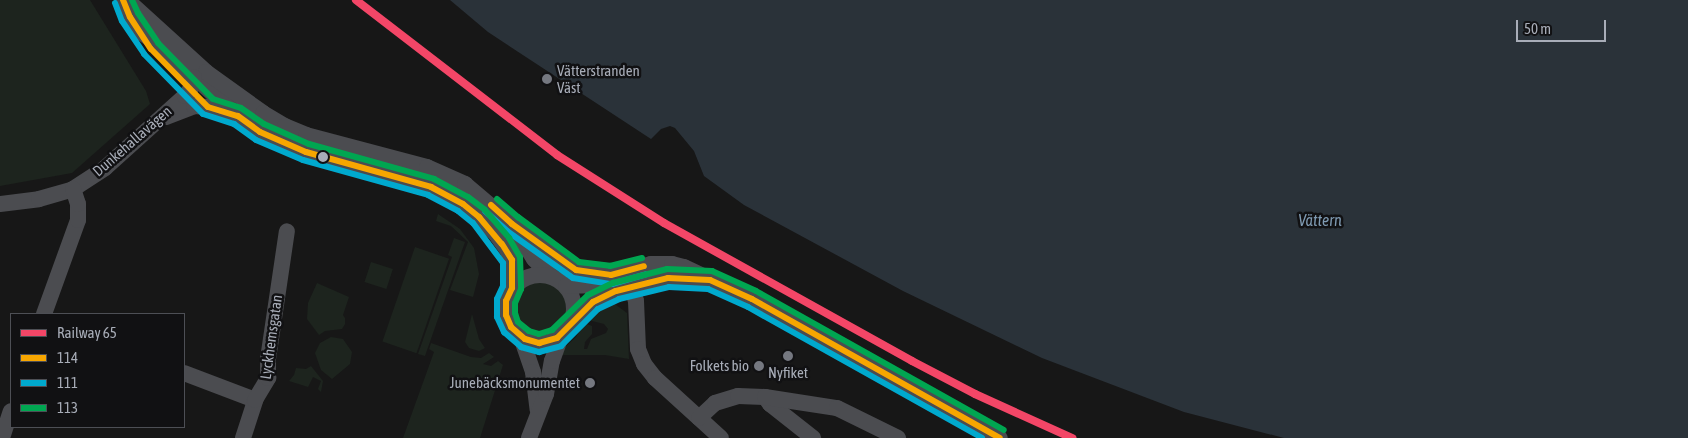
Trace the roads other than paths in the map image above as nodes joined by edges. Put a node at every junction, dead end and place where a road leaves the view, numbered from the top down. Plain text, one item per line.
1 (123, 0) edge
2 (127, 0) edge
3 (195, 78) junction
4 (238, 116) junction
5 (155, 122) junction
6 (73, 189) junction
7 (0, 204) edge
8 (512, 224) junction
9 (287, 231) dead end
10 (627, 270) junction
11 (611, 275) junction
12 (552, 276) junction
13 (710, 280) junction
14 (566, 286) junction
15 (632, 287) junction
16 (512, 288) junction
17 (44, 313) edge
18 (572, 321) junction
19 (561, 336) junction
20 (521, 337) junction
21 (185, 374) edge
22 (766, 397) junction
23 (255, 400) junction
24 (538, 410) junction
25 (10, 414) edge
26 (699, 418) junction
27 (2, 438) edge
28 (243, 438) edge
29 (529, 438) edge
30 (722, 438) edge
31 (813, 438) edge
32 (898, 438) edge
33 (1000, 438) edge

1 - 3 street
2 - 3 street
3 - 4 street
3 - 5 street, Dunkehallavägen
3 - 8 street
4 - 5 street
4 - 16 street
5 - 6 street, Dunkehallavägen
6 - 7 street, Dunkehallavägen
6 - 17 street
8 - 11 street
8 - 12 street
9 - 23 street, Lyckhemsgatan
10 - 11 street
10 - 13 street
10 - 15 street
11 - 14 street
12 - 14 street
12 - 16 street
13 - 15 street
13 - 33 street
14 - 18 street
15 - 18 street
15 - 26 street
16 - 20 street
18 - 19 street
19 - 20 street
19 - 24 street
20 - 24 street
21 - 23 street
22 - 26 street
22 - 31 street
22 - 32 street
23 - 28 street, Lyckhemsgatan
24 - 29 street
25 - 27 street
26 - 30 street

